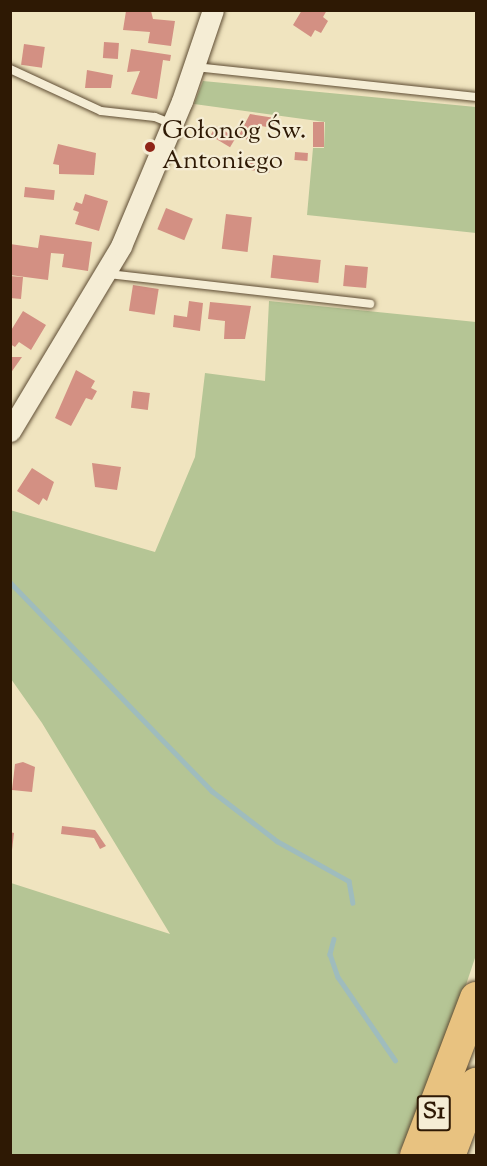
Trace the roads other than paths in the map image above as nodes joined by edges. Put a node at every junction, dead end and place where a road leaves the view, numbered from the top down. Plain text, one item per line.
1 (213, 10) edge
2 (195, 67) junction
3 (10, 69) edge
4 (477, 97) edge
5 (173, 125) junction
6 (107, 273) junction
7 (370, 304) dead end
8 (10, 431) edge
9 (477, 998) edge
10 (464, 1077) edge
11 (416, 1155) edge
12 (449, 1155) edge

1 - 2 street
2 - 4 lane
2 - 5 street
3 - 5 lane
5 - 6 street
6 - 7 lane
6 - 8 street
9 - 10 highway, S1
10 - 11 highway, S1
10 - 12 highway, S1

